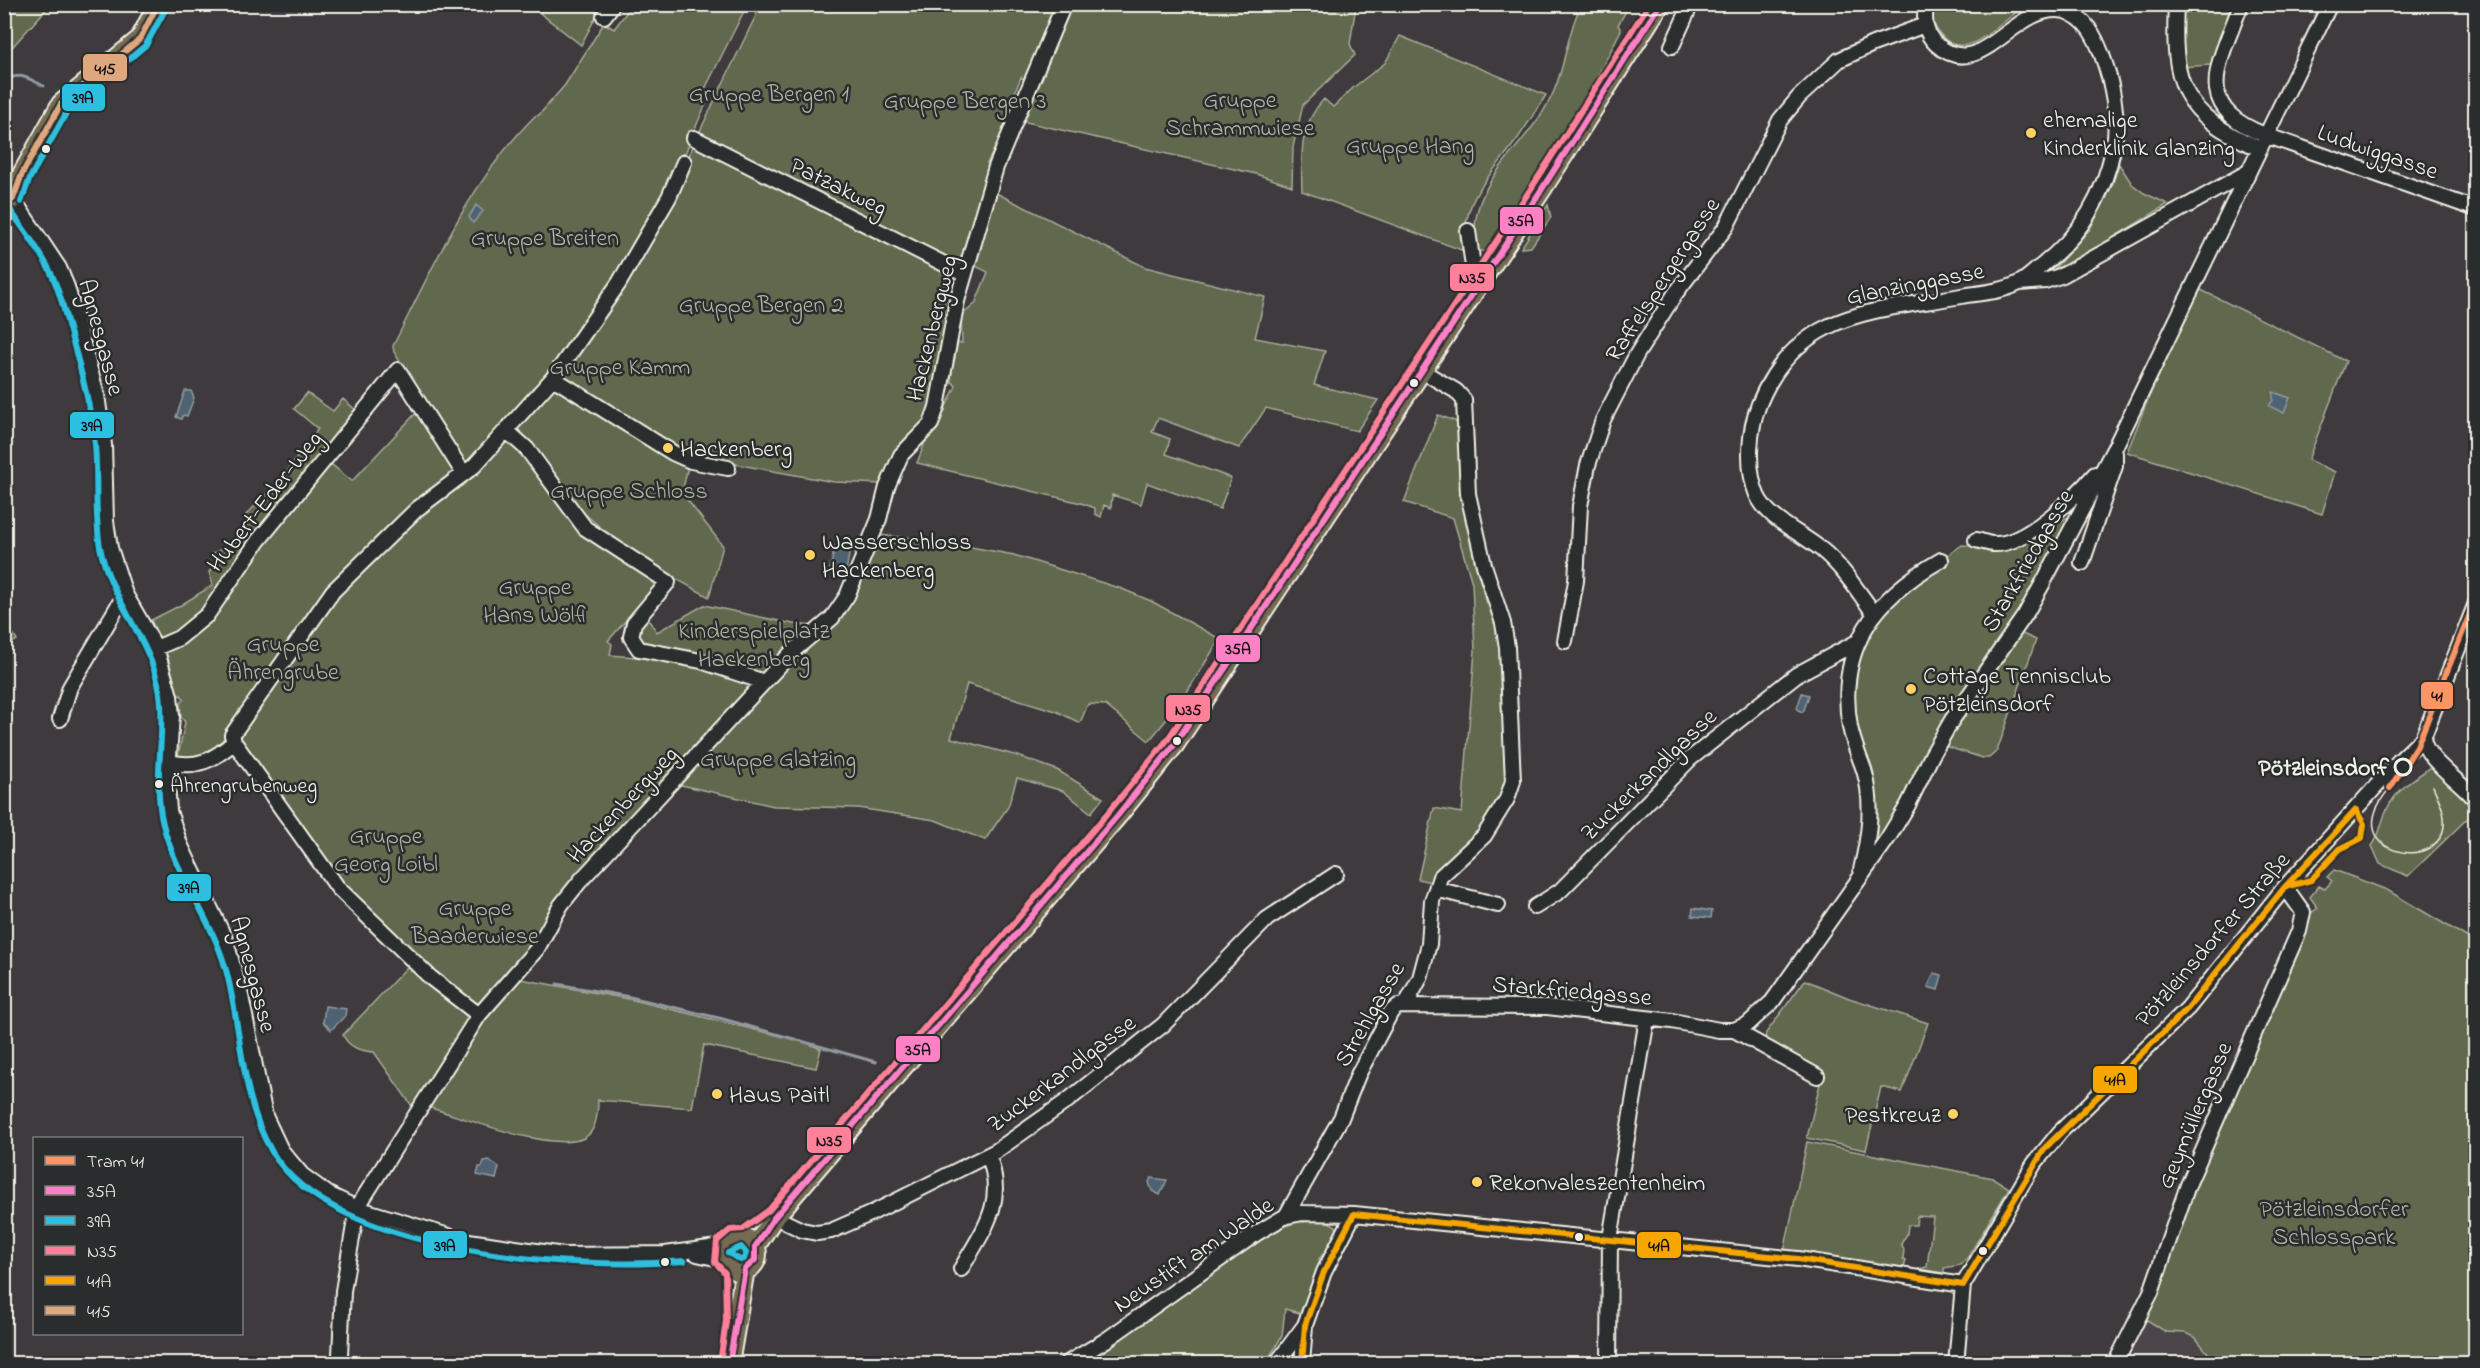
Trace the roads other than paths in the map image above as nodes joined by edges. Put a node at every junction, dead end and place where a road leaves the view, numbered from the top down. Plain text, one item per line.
1 (158, 4) edge
2 (613, 4) edge
3 (1064, 4) edge
4 (1660, 4) edge
5 (1691, 4) edge
6 (1926, 4) edge
7 (2176, 4) edge
8 (2241, 4) edge
9 (2330, 4) edge
10 (2057, 7) edge
11 (604, 16) dead end
12 (1925, 25) junction
13 (1672, 46) dead end
14 (694, 138) dead end
15 (2261, 142) junction
16 (684, 162) dead end
17 (2246, 172) junction
18 (9, 202) edge
19 (2475, 209) edge
20 (1468, 231) dead end
21 (964, 274) junction
22 (1486, 274) junction
23 (2019, 283) junction
24 (1422, 371) junction
25 (553, 378) junction
26 (507, 431) junction
27 (2116, 445) junction
28 (728, 468) dead end
29 (464, 474) junction
30 (1976, 540) dead end
31 (1941, 560) dead end
32 (2082, 563) dead end
33 (125, 594) junction
34 (2475, 603) edge
35 (1874, 613) junction
36 (1565, 641) dead end
37 (1859, 641) junction
38 (156, 648) junction
39 (764, 682) junction
40 (60, 719) dead end
41 (2423, 738) junction
42 (234, 742) junction
43 (170, 762) junction
44 (2475, 800) edge
45 (1336, 874) dead end
46 (1859, 878) junction
47 (2285, 887) junction
48 (1436, 889) junction
49 (1498, 905) dead end
50 (1535, 907) dead end
51 (1406, 1005) junction
52 (478, 1015) junction
53 (1647, 1019) junction
54 (1734, 1030) junction
55 (1817, 1076) dead end
56 (988, 1155) junction
57 (357, 1208) junction
58 (1354, 1214) junction
59 (1286, 1216) junction
60 (774, 1218) junction
61 (1610, 1239) junction
62 (751, 1242) junction
63 (732, 1261) junction
64 (961, 1269) dead end
65 (1963, 1285) junction
66 (1305, 1325) junction
67 (340, 1355) dead end
68 (729, 1364) edge
69 (1066, 1364) edge
70 (1276, 1364) edge
71 (1302, 1364) edge
72 (1609, 1364) edge
73 (1956, 1364) edge
74 (2115, 1364) edge

1 - 18 main road
2 - 11 street
3 - 21 street, Hackenbergweg
4 - 22 main road
5 - 13 street
6 - 12 street
7 - 15 street
8 - 15 street
9 - 15 street, Starkfriedgasse
10 - 12 street, Glanzinggasse
10 - 23 street, Glanzinggasse
12 - 36 street, Raffelspergergasse
14 - 21 street, Patzakweg
15 - 17 street, Starkfriedgasse
15 - 19 street, Ludwiggasse
16 - 25 street
17 - 23 street, Glanzinggasse
17 - 27 street, Starkfriedgasse
18 - 33 street, Agnesgasse
20 - 22 street
21 - 39 street, Hackenbergweg
22 - 24 main road
23 - 35 street, Glanzinggasse
24 - 48 street, Strehlgasse
24 - 60 main road
25 - 26 street
25 - 28 street
26 - 29 street
26 - 39 street
27 - 30 street, Starkfriedgasse
27 - 32 street, Starkfriedgasse
27 - 46 street, Starkfriedgasse
29 - 38 street, Hubert-Eder-Weg
29 - 42 street
31 - 35 street, Starkfriedgasse
33 - 38 street, Agnesgasse
33 - 40 street
34 - 41 street, Pötzleinsdorfer Straße
35 - 37 street, Starkfriedgasse
37 - 46 street, Starkfriedgasse
37 - 50 street, Zuckerkandlgasse
38 - 43 street, Agnesgasse
39 - 52 street, Hackenbergweg
41 - 44 street
41 - 47 street, Pötzleinsdorfer Straße
42 - 43 street
42 - 52 street
43 - 57 street, Agnesgasse
45 - 56 street, Zuckerkandlgasse
46 - 54 street, Starkfriedgasse
47 - 65 street, Pötzleinsdorfer Straße
47 - 74 street, Geymüllergasse
48 - 49 street
48 - 51 street, Strehlgasse
51 - 53 street, Starkfriedgasse
51 - 59 street, Strehlgasse
52 - 57 street, Hackenbergweg
53 - 54 street, Starkfriedgasse
53 - 61 street
54 - 55 street, Starkfriedgasse
56 - 60 street, Zuckerkandlgasse
56 - 64 street
57 - 63 street, Agnesgasse
57 - 67 street
58 - 59 street, Neustift am Walde
58 - 61 street, Neustift am Walde
58 - 66 street
59 - 69 street, Neustift am Walde
60 - 62 main road
61 - 65 street, Neustift am Walde
61 - 72 street
62 - 63 main road
62 - 63 main road
63 - 68 main road
65 - 73 street, Pötzleinsdorfer Straße
66 - 70 street
66 - 71 street

